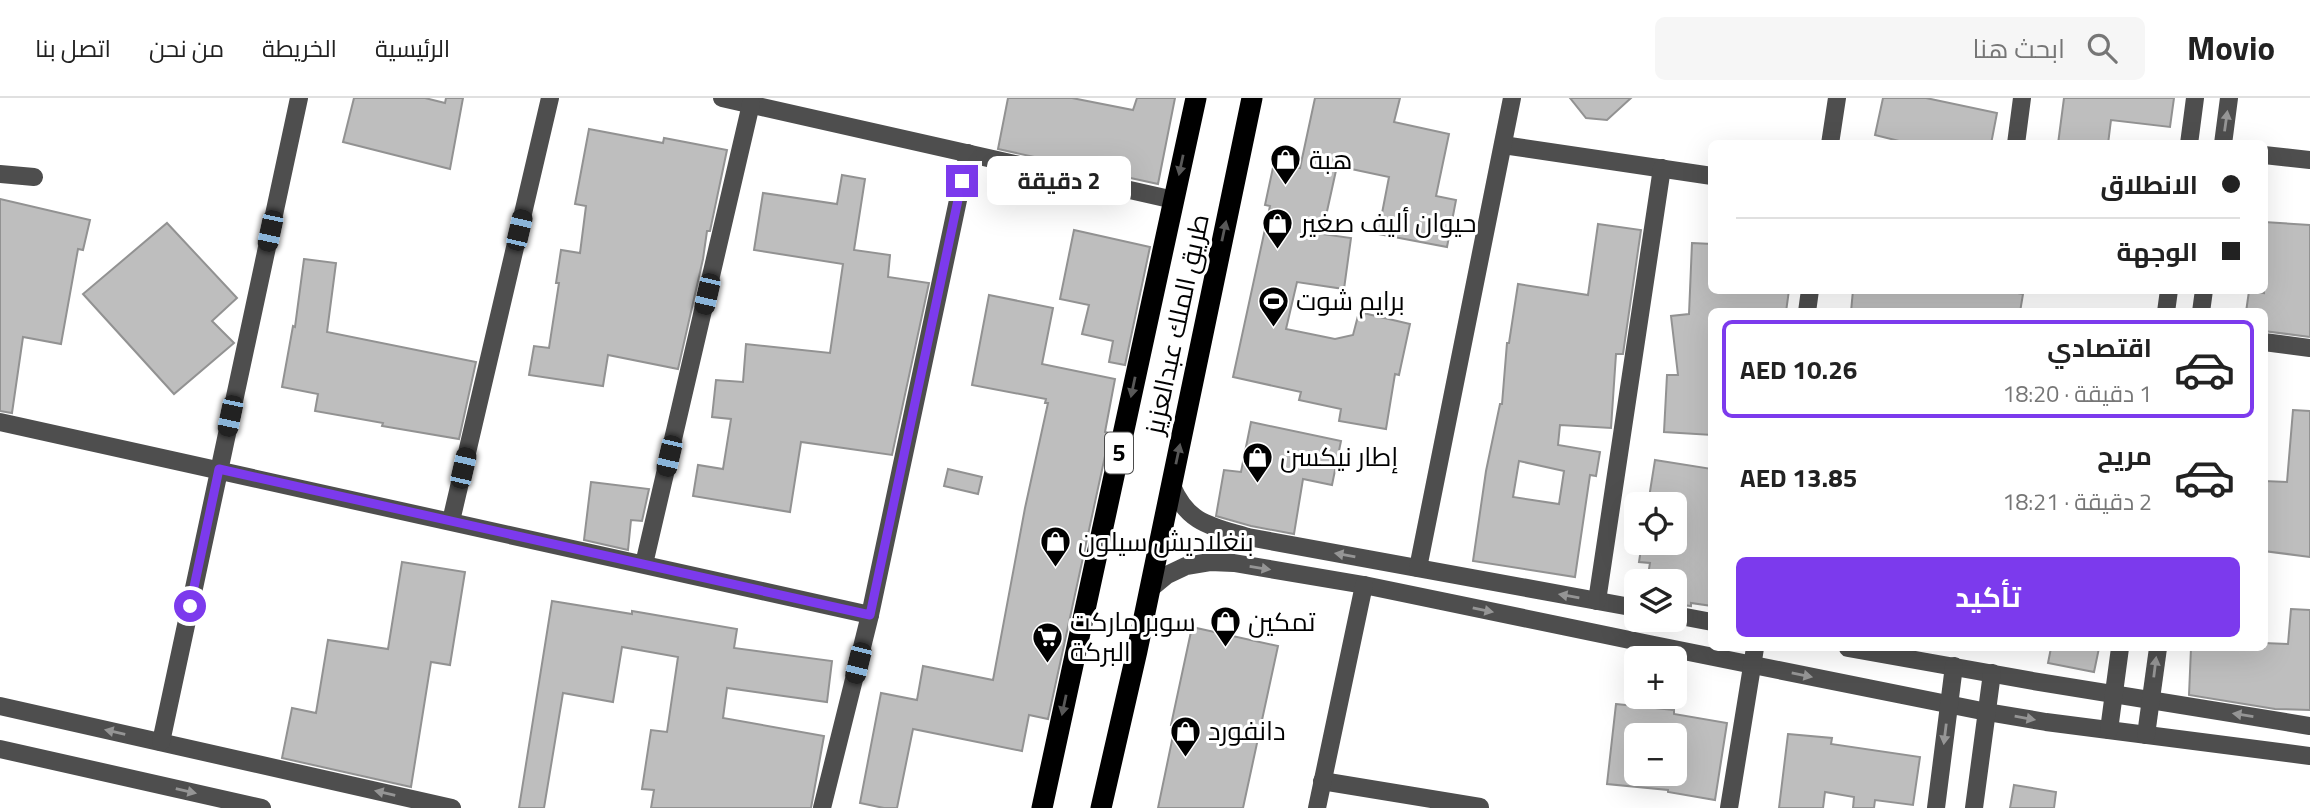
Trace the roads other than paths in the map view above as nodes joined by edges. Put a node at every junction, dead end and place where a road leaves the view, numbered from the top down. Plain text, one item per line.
1 (299, 98) edge
2 (550, 98) edge
3 (722, 98) edge
4 (1196, 98) edge
5 (1252, 98) edge
6 (1512, 98) edge
7 (1837, 98) edge
8 (2022, 98) edge
9 (2195, 98) edge
10 (2230, 98) edge
11 (751, 104) junction
12 (1831, 140) edge
13 (2017, 140) edge
14 (2190, 140) edge
15 (2224, 140) edge
16 (1503, 145) junction
17 (968, 153) junction
18 (2268, 155) edge
19 (2310, 160) edge
20 (1662, 168) junction
21 (0, 174) edge
22 (1708, 175) edge
23 (34, 177) dead end
24 (1174, 200) junction
25 (2268, 343) edge
26 (2310, 348) edge
27 (0, 422) edge
28 (219, 469) junction
29 (1172, 486) junction
30 (451, 521) junction
31 (1229, 531) junction
32 (1222, 562) junction
33 (644, 564) junction
34 (1418, 568) junction
35 (1364, 584) junction
36 (1150, 589) junction
37 (1597, 601) junction
38 (1624, 606) edge
39 (870, 615) junction
40 (1687, 617) edge
41 (1708, 621) edge
42 (1708, 648) edge
43 (1727, 651) edge
44 (1866, 651) edge
45 (2120, 651) edge
46 (2158, 651) edge
47 (1754, 656) edge
48 (1954, 666) junction
49 (1992, 673) junction
50 (2114, 694) junction
51 (2151, 700) junction
52 (1949, 704) junction
53 (0, 706) edge
54 (1987, 712) junction
55 (2310, 726) edge
56 (2109, 730) junction
57 (2146, 735) junction
58 (160, 742) junction
59 (0, 749) edge
60 (2310, 756) edge
61 (1322, 781) junction
62 (262, 808) edge
63 (452, 808) edge
64 (822, 808) edge
65 (1042, 808) edge
66 (1101, 808) edge
67 (1317, 808) edge
68 (1481, 808) edge
69 (1729, 808) edge
70 (1936, 808) edge
71 (1974, 808) edge

1 - 28 street
2 - 30 street
3 - 11 street
4 -> 24 highway, طريق الملك عبدالعزيز / 5
29 -> 5 highway, طريق الملك عبدالعزيز
6 - 16 street
7 - 12 street
8 - 13 street
9 - 14 street
15 -> 10 street
11 - 17 street
11 - 33 street
16 - 20 street
16 - 34 street
17 - 24 street
17 - 39 street
18 - 19 street
20 - 22 street
20 - 37 street
21 - 23 street
24 -> 65 highway, طريق الملك عبدالعزيز / 5
25 - 26 street
27 - 28 street
28 - 30 street
28 - 58 street
29 - 31 street
29 - 36 highway, طريق الملك عبدالعزيز
30 - 33 street
31 - 32 street
34 -> 31 street
32 -> 35 street
32 - 36 street
33 - 39 street
37 -> 34 street
35 -> 42 street
35 - 61 street
36 - 66 highway, طريق الملك عبدالعزيز
37 - 38 street
39 - 64 street
40 - 41 street
43 -> 47 street
44 - 48 street
45 - 50 street
51 -> 46 street
47 -> 52 street
47 - 69 street
48 - 49 street
48 - 52 street
49 - 50 street
49 - 54 street
50 - 51 street
50 - 56 street
55 -> 51 street
51 - 57 street
52 - 54 street
52 -> 70 street
58 -> 53 street
54 -> 56 street
54 - 71 street
56 - 57 street
57 - 60 street
63 -> 58 street
59 -> 62 street
61 - 67 street
61 - 68 street

